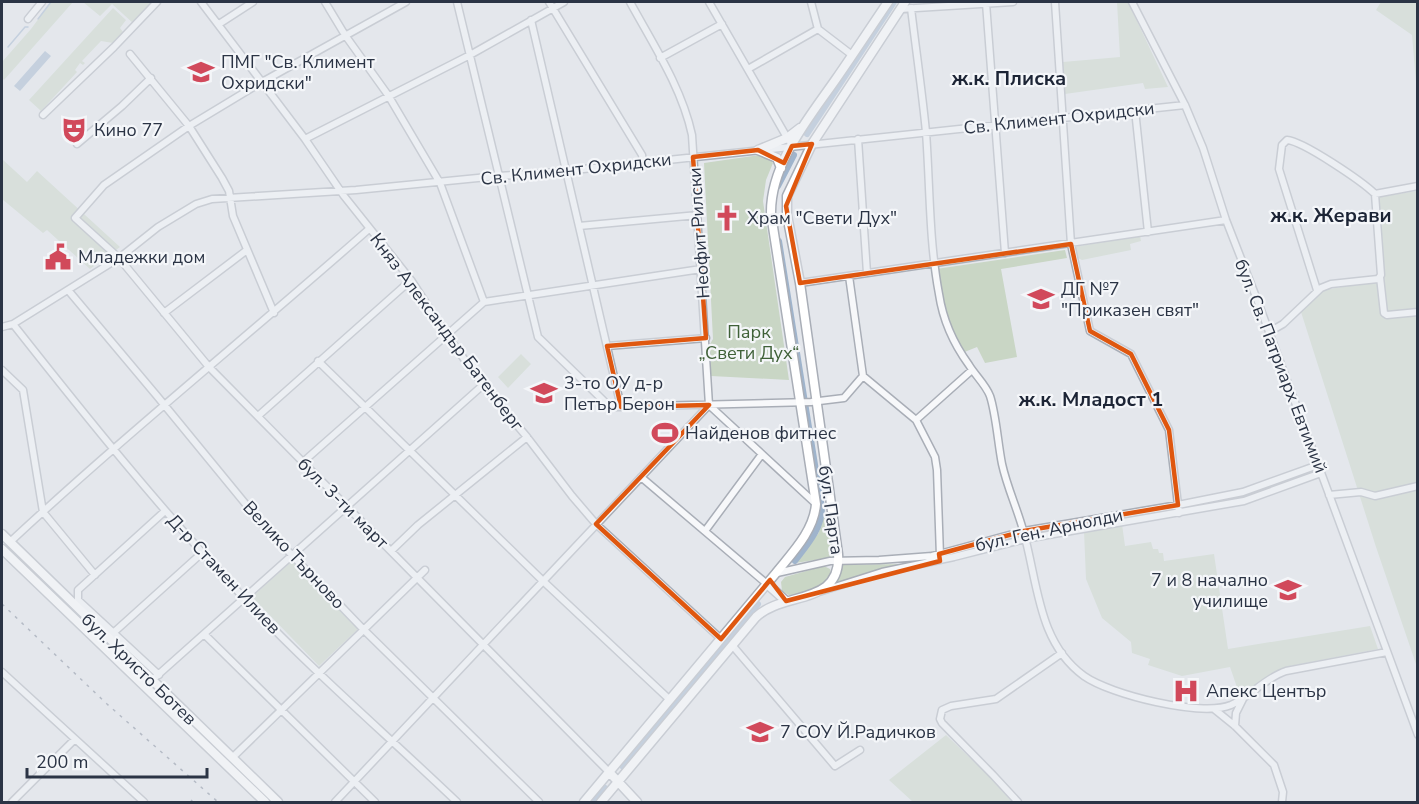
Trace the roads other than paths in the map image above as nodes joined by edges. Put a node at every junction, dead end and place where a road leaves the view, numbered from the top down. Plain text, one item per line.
1 (42, 2) edge
2 (157, 2) edge
3 (201, 2) edge
4 (253, 2) edge
5 (325, 2) edge
6 (406, 2) edge
7 (457, 2) edge
8 (564, 2) edge
9 (630, 2) edge
10 (718, 2) edge
11 (811, 2) edge
12 (888, 2) edge
13 (1013, 2) edge
14 (1055, 2) edge
15 (1132, 2) edge
16 (986, 3) junction
17 (551, 4) edge
18 (710, 4) edge
19 (905, 6) edge
20 (28, 19) dead end
21 (531, 20) junction
22 (219, 24) junction
23 (722, 24) junction
24 (818, 29) junction
25 (345, 34) junction
26 (130, 54) dead end
27 (470, 55) junction
28 (852, 55) junction
29 (660, 58) junction
30 (748, 69) junction
31 (150, 78) junction
32 (262, 82) junction
33 (388, 95) junction
34 (1185, 105) junction
35 (1135, 110) junction
36 (42, 115) dead end
37 (1063, 118) junction
38 (804, 123) junction
39 (995, 125) junction
40 (189, 126) junction
41 (926, 132) junction
42 (787, 138) junction
43 (305, 139) junction
44 (858, 139) junction
45 (77, 144) dead end
46 (812, 144) junction
47 (792, 146) junction
48 (758, 150) junction
49 (693, 157) junction
50 (643, 162) junction
51 (781, 168) junction
52 (566, 171) junction
53 (498, 176) junction
54 (440, 183) junction
55 (1418, 186) edge
56 (340, 191) junction
57 (1375, 194) junction
58 (231, 198) junction
59 (698, 215) junction
60 (1226, 220) junction
61 (579, 226) junction
62 (369, 229) junction
63 (1148, 232) junction
64 (1071, 244) junction
65 (247, 250) junction
66 (1005, 253) junction
67 (119, 258) junction
68 (934, 263) junction
69 (701, 269) junction
70 (867, 273) junction
71 (849, 276) junction
72 (1380, 277) junction
73 (411, 280) junction
74 (800, 283) junction
75 (593, 285) junction
76 (68, 290) junction
77 (1317, 290) junction
78 (527, 295) junction
79 (484, 302) junction
80 (1418, 312) edge
81 (164, 313) junction
82 (274, 313) junction
83 (13, 324) junction
84 (2, 327) edge
85 (1269, 332) junction
86 (446, 334) junction
87 (706, 338) junction
88 (607, 346) junction
89 (318, 361) junction
90 (209, 367) junction
91 (2, 370) edge
92 (972, 370) junction
93 (862, 376) junction
94 (483, 385) junction
95 (808, 402) junction
96 (165, 405) junction
97 (709, 405) junction
98 (366, 407) junction
99 (621, 407) junction
100 (258, 417) junction
101 (916, 420) junction
102 (527, 437) junction
103 (410, 450) junction
104 (113, 451) junction
105 (762, 454) junction
106 (303, 462) junction
107 (1318, 465) junction
108 (1321, 472) junction
109 (641, 477) junction
110 (1418, 486) edge
111 (456, 495) junction
112 (1329, 495) junction
113 (816, 504) junction
114 (1178, 505) junction
115 (347, 507) junction
116 (165, 511) junction
117 (43, 512) junction
118 (1179, 513) junction
119 (596, 524) junction
120 (705, 531) junction
121 (1023, 531) junction
122 (2, 534) edge
123 (1025, 539) junction
124 (10, 542) junction
125 (2, 549) edge
126 (391, 551) junction
127 (203, 552) junction
128 (292, 556) junction
129 (940, 557) junction
130 (838, 560) junction
131 (425, 570) dead end
132 (776, 573) junction
133 (95, 575) junction
134 (417, 578) junction
135 (543, 581) junction
136 (767, 584) junction
137 (819, 592) junction
138 (778, 593) junction
139 (244, 598) junction
140 (786, 601) junction
141 (364, 630) junction
142 (204, 634) junction
143 (111, 635) junction
144 (721, 639) junction
145 (483, 645) junction
146 (732, 645) junction
147 (1387, 652) junction
148 (1062, 653) junction
149 (2, 672) edge
150 (319, 673) junction
151 (155, 678) junction
152 (144, 687) junction
153 (434, 698) junction
154 (1243, 698) junction
155 (670, 700) junction
156 (1214, 709) junction
157 (282, 710) junction
158 (1235, 726) junction
159 (1418, 735) edge
160 (75, 739) junction
161 (393, 741) junction
162 (860, 750) dead end
163 (232, 758) junction
164 (609, 772) junction
165 (355, 782) junction
166 (618, 782) junction
167 (12, 802) edge
168 (144, 802) edge
169 (265, 802) edge
170 (278, 802) edge
171 (335, 802) edge
172 (375, 802) edge
173 (457, 802) edge
174 (539, 802) edge
175 (584, 802) edge
176 (601, 802) edge
177 (637, 802) edge
178 (1018, 802) edge
179 (1282, 802) edge

1 - 20 street
2 - 36 street
3 - 22 street, Княз Александър Батенберг
4 - 22 street
5 - 25 street
6 - 25 street
7 - 27 street
8 - 17 street
9 - 29 street, Неофит Рилски
10 - 18 street
11 - 24 street
12 - 28 main road, бул. Парта
13 - 16 street
14 - 37 street
15 - 34 street, бул. Св. Патриарх Евтимий
16 - 19 street
16 - 39 street
17 - 21 street
17 - 50 street
18 - 23 street
19 - 41 street
19 - 46 main road, бул. Парта
21 - 27 street
21 - 52 street
22 - 32 street, Княз Александър Батенберг
23 - 29 street
23 - 30 street
24 - 28 street
24 - 30 street
25 - 32 street
25 - 33 street
26 - 31 street
27 - 33 street
27 - 53 street
28 - 38 main road, бул. Парта
29 - 49 street, Неофит Рилски
30 - 42 street
31 - 40 street
31 - 45 street
32 - 40 street
32 - 43 street, Княз Александър Батенберг
33 - 43 street
33 - 54 street
34 - 35 street, Св. Климент Охридски
34 - 60 street, бул. Св. Патриарх Евтимий
35 - 37 street, Св. Климент Охридски
35 - 63 street
37 - 39 street, Св. Климент Охридски
37 - 64 street
38 - 42 main road
38 - 47 main road, бул. Парта
39 - 41 street, Св. Климент Охридски
39 - 66 street
40 - 58 street
40 - 67 street, бул. 3-ти март
41 - 44 street, Св. Климент Охридски
41 - 68 street
42 - 47 street
42 - 48 main road
43 - 56 street, Княз Александър Батенберг
44 - 46 street, Св. Климент Охридски
44 - 70 street
46 - 47 street, Св. Климент Охридски
46 - 74 main road, бул. Парта
47 - 48 street, Св. Климент Охридски
47 - 51 main road, бул. Парта
48 - 49 street, Св. Климент Охридски
48 - 51 main road
49 - 50 street, Св. Климент Охридски
49 - 59 street, Неофит Рилски
50 - 52 street, Св. Климент Охридски
51 - 95 main road, бул. Парта
52 - 53 street, Св. Климент Охридски
52 - 61 street
53 - 54 street, Св. Климент Охридски
53 - 78 street
54 - 56 street, Св. Климент Охридски
54 - 79 street
55 - 57 street
56 - 58 street, Св. Климент Охридски
56 - 62 street, Княз Александър Батенберг
57 - 72 street
57 - 77 street
58 - 65 street
58 - 67 street, Св. Климент Охридски
59 - 61 street
59 - 69 street, Неофит Рилски
60 - 63 street
60 - 85 street, бул. Св. Патриарх Евтимий
61 - 75 street
62 - 73 street, Княз Александър Батенберг
62 - 82 street
63 - 64 street
64 - 66 street
64 - 114 street
65 - 81 street
65 - 82 street
66 - 68 street
67 - 76 street, Св. Климент Охридски
67 - 81 street, бул. 3-ти март
68 - 70 street
68 - 92 street
69 - 75 street
69 - 87 street, Неофит Рилски
70 - 71 street
71 - 74 street
71 - 93 street
72 - 77 street
72 - 80 street
73 - 86 street, Княз Александър Батенберг
73 - 89 street
74 - 95 main road, бул. Парта
75 - 78 street
75 - 88 street
76 - 83 street, Св. Климент Охридски
76 - 96 street, Велико Търново
77 - 85 street
78 - 79 street
78 - 99 street
79 - 86 street
81 - 90 street, бул. 3-ти март
82 - 90 street
83 - 84 street, Св. Климент Охридски
83 - 104 street, Д-р Стамен Илиев
85 - 107 street, бул. Св. Патриарх Евтимий
86 - 94 street, Княз Александър Батенберг
86 - 98 street
87 - 88 street
87 - 97 street, Неофит Рилски
88 - 99 street
89 - 98 street
89 - 100 street
90 - 96 street
90 - 100 street, бул. 3-ти март
91 - 117 street
92 - 101 street
92 - 121 street
93 - 95 street
93 - 101 street
94 - 102 street, Княз Александър Батенберг
94 - 103 street
95 - 97 street
95 - 113 main road, бул. Парта
95 - 130 main road, бул. Парта
96 - 104 street
96 - 128 street, Велико Търново
97 - 99 street
97 - 105 street
97 - 109 street
98 - 103 street
98 - 106 street
100 - 106 street, бул. 3-ти март
101 - 129 street
102 - 111 street
102 - 119 street, Княз Александър Батенберг
103 - 111 street
103 - 115 street
104 - 116 street, Д-р Стамен Илиев
104 - 117 street
105 - 113 street
105 - 120 street
106 - 115 street, бул. 3-ти март
107 - 108 street, бул. Св. Патриарх Евтимий
107 - 114 street, бул. Ген. Арнолди
108 - 112 street, бул. Св. Патриарх Евтимий
108 - 118 street, бул. Ген. Арнолди
109 - 119 street
109 - 120 street
110 - 112 street
111 - 126 street
111 - 135 street
112 - 147 street, бул. Св. Патриарх Евтимий
113 - 132 main road, бул. Парта
114 - 118 street
114 - 121 street, бул. Ген. Арнолди
115 - 126 street, бул. 3-ти март
115 - 128 street
116 - 127 street, Д-р Стамен Илиев
116 - 133 street
117 - 124 street
117 - 133 street
118 - 123 street, бул. Ген. Арнолди
119 - 135 street
119 - 144 street, Княз Александър Батенберг
120 - 136 street
121 - 123 street
121 - 129 street, бул. Ген. Арнолди
122 - 124 main road, бул. Христо Ботев
123 - 129 street, бул. Ген. Арнолди
123 - 148 street
124 - 143 main road, бул. Христо Ботев
125 - 152 main road, бул. Христо Ботев
126 - 134 street, бул. 3-ти март
127 - 139 street, Д-р Стамен Илиев
127 - 143 street
128 - 139 street
128 - 141 street, Велико Търново
129 - 130 street, бул. Ген. Арнолди
129 - 137 street, бул. Ген. Арнолди
130 - 132 street, бул. Ген. Арнолди
130 - 137 main road, бул. Парта
131 - 134 street
132 - 136 main road, бул. Парта
132 - 138 main road
133 - 143 street
134 - 141 street
134 - 145 street, бул. 3-ти март
135 - 145 street
135 - 155 street
136 - 138 main road
136 - 144 main road, бул. Парта
137 - 140 main road
138 - 140 main road
139 - 142 street
139 - 150 street, Д-р Стамен Илиев
140 - 146 main road
141 - 150 street
141 - 153 street, Велико Търново
142 - 151 street
142 - 157 street
143 - 151 main road, бул. Христо Ботев
144 - 155 main road, бул. Парта
145 - 153 street
145 - 164 street, бул. 3-ти март
146 - 162 street
146 - 166 main road
147 - 154 street
147 - 159 street, бул. Св. Патриарх Евтимий
148 - 156 street
148 - 178 street
149 - 160 street
150 - 157 street
150 - 161 street, Д-р Стамен Илиев
151 - 152 street
151 - 163 main road, бул. Христо Ботев
152 - 169 main road, бул. Христо Ботев
153 - 161 street
153 - 174 street, Велико Търново
154 - 156 street
154 - 158 street
155 - 164 main road, бул. Парта
156 - 158 street
157 - 163 street
157 - 165 street
158 - 179 street
160 - 167 street
160 - 168 street
161 - 165 street
161 - 173 street, Д-р Стамен Илиев
163 - 170 main road, бул. Христо Ботев
164 - 166 main road, бул. 3-ти март
164 - 175 main road, бул. Парта
165 - 171 street
165 - 172 street
166 - 176 main road
166 - 177 main road, бул. 3-ти март

